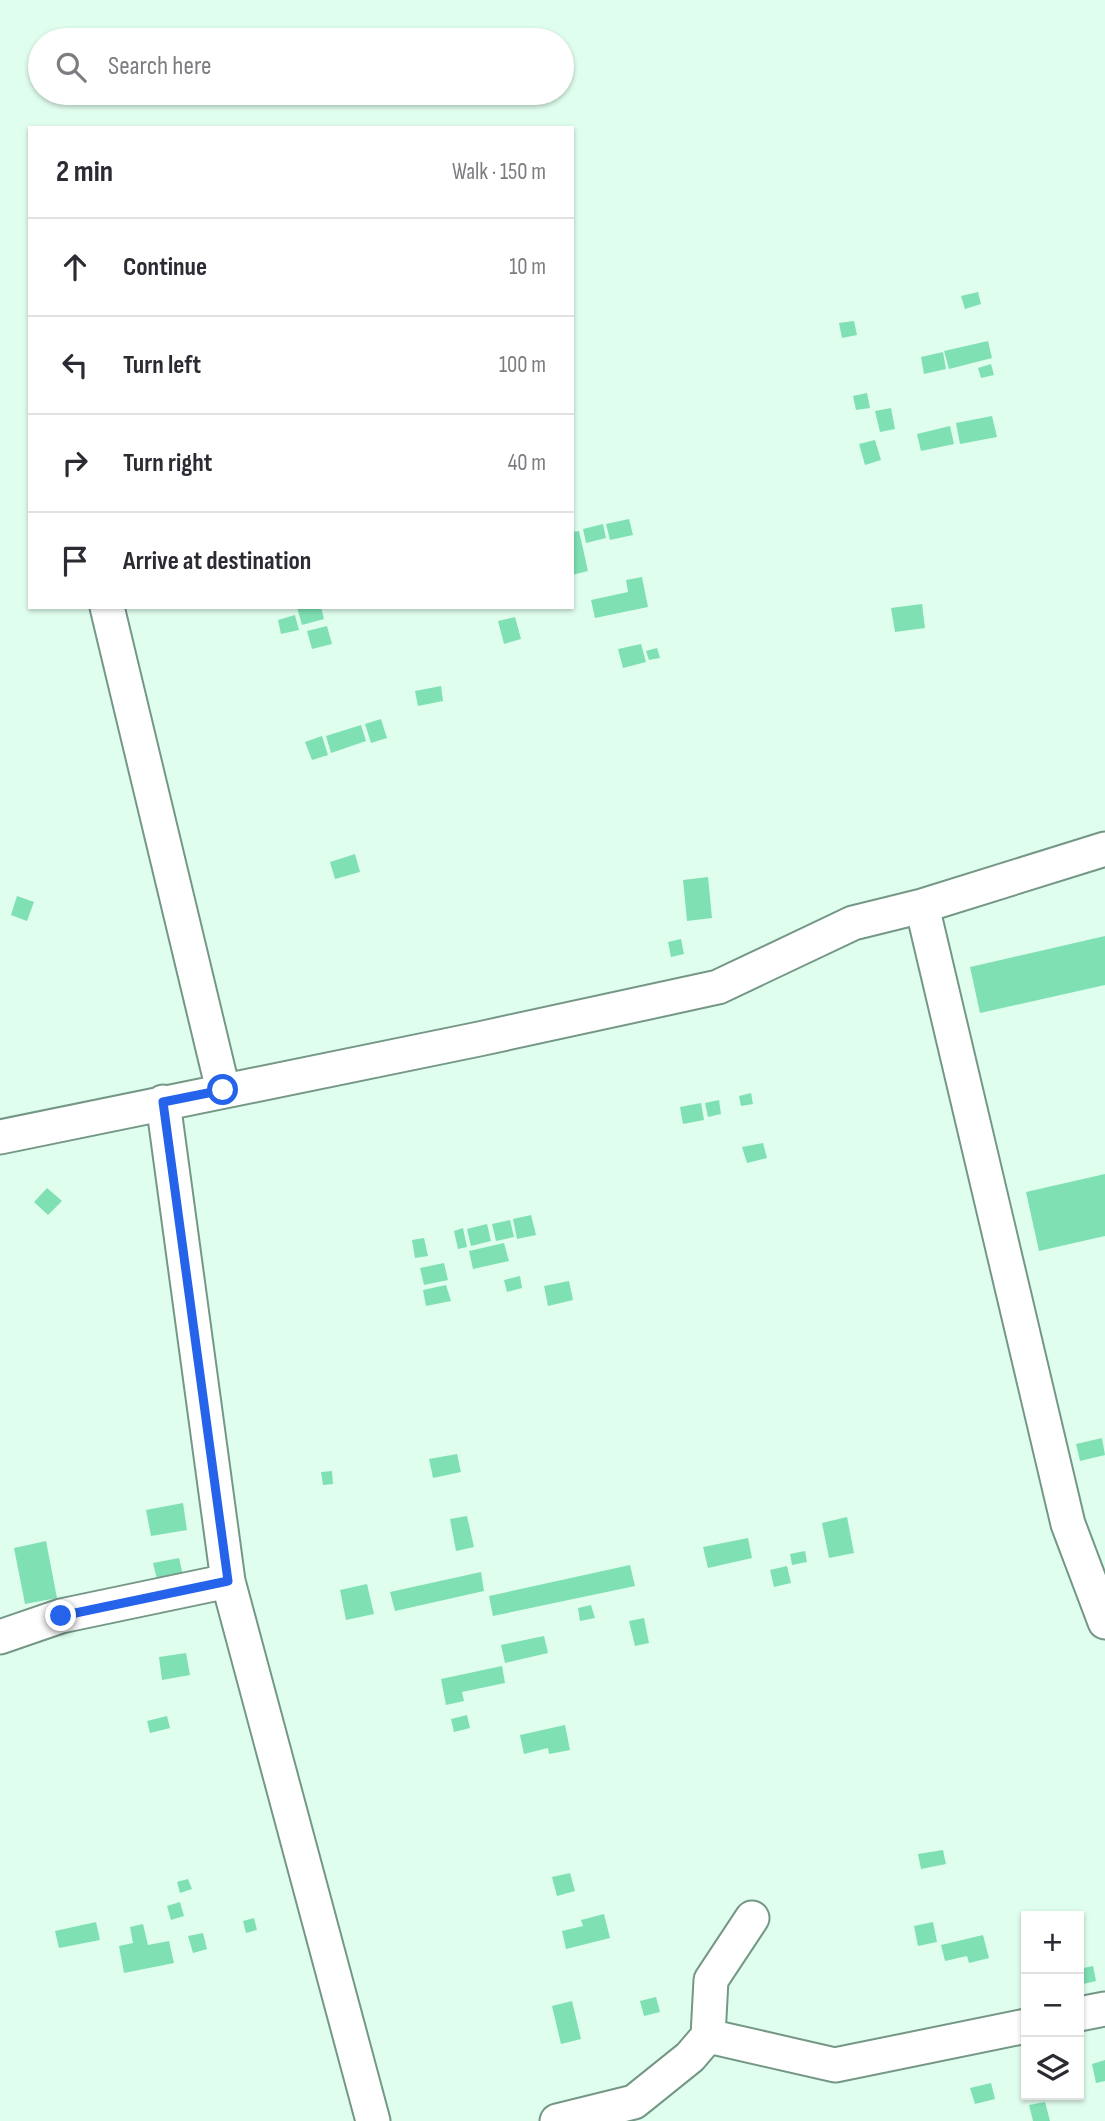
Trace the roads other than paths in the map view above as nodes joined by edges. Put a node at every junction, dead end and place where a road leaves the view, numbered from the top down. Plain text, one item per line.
1 (107, 609) edge
2 (1105, 849) edge
3 (922, 906) junction
4 (223, 1090) junction
5 (163, 1102) junction
6 (0, 1137) edge
7 (228, 1581) junction
8 (1105, 1622) edge
9 (0, 1637) edge
10 (752, 1919) dead end
11 (1105, 2009) edge
12 (1084, 2013) edge
13 (1021, 2027) edge
14 (708, 2036) junction
15 (373, 2121) edge
16 (557, 2121) edge

1 - 4 street
2 - 3 street
3 - 4 street
3 - 8 street
4 - 5 street
5 - 6 street
5 - 7 street
7 - 9 street
7 - 15 street
10 - 14 street
11 - 12 street
13 - 14 street
14 - 16 street

